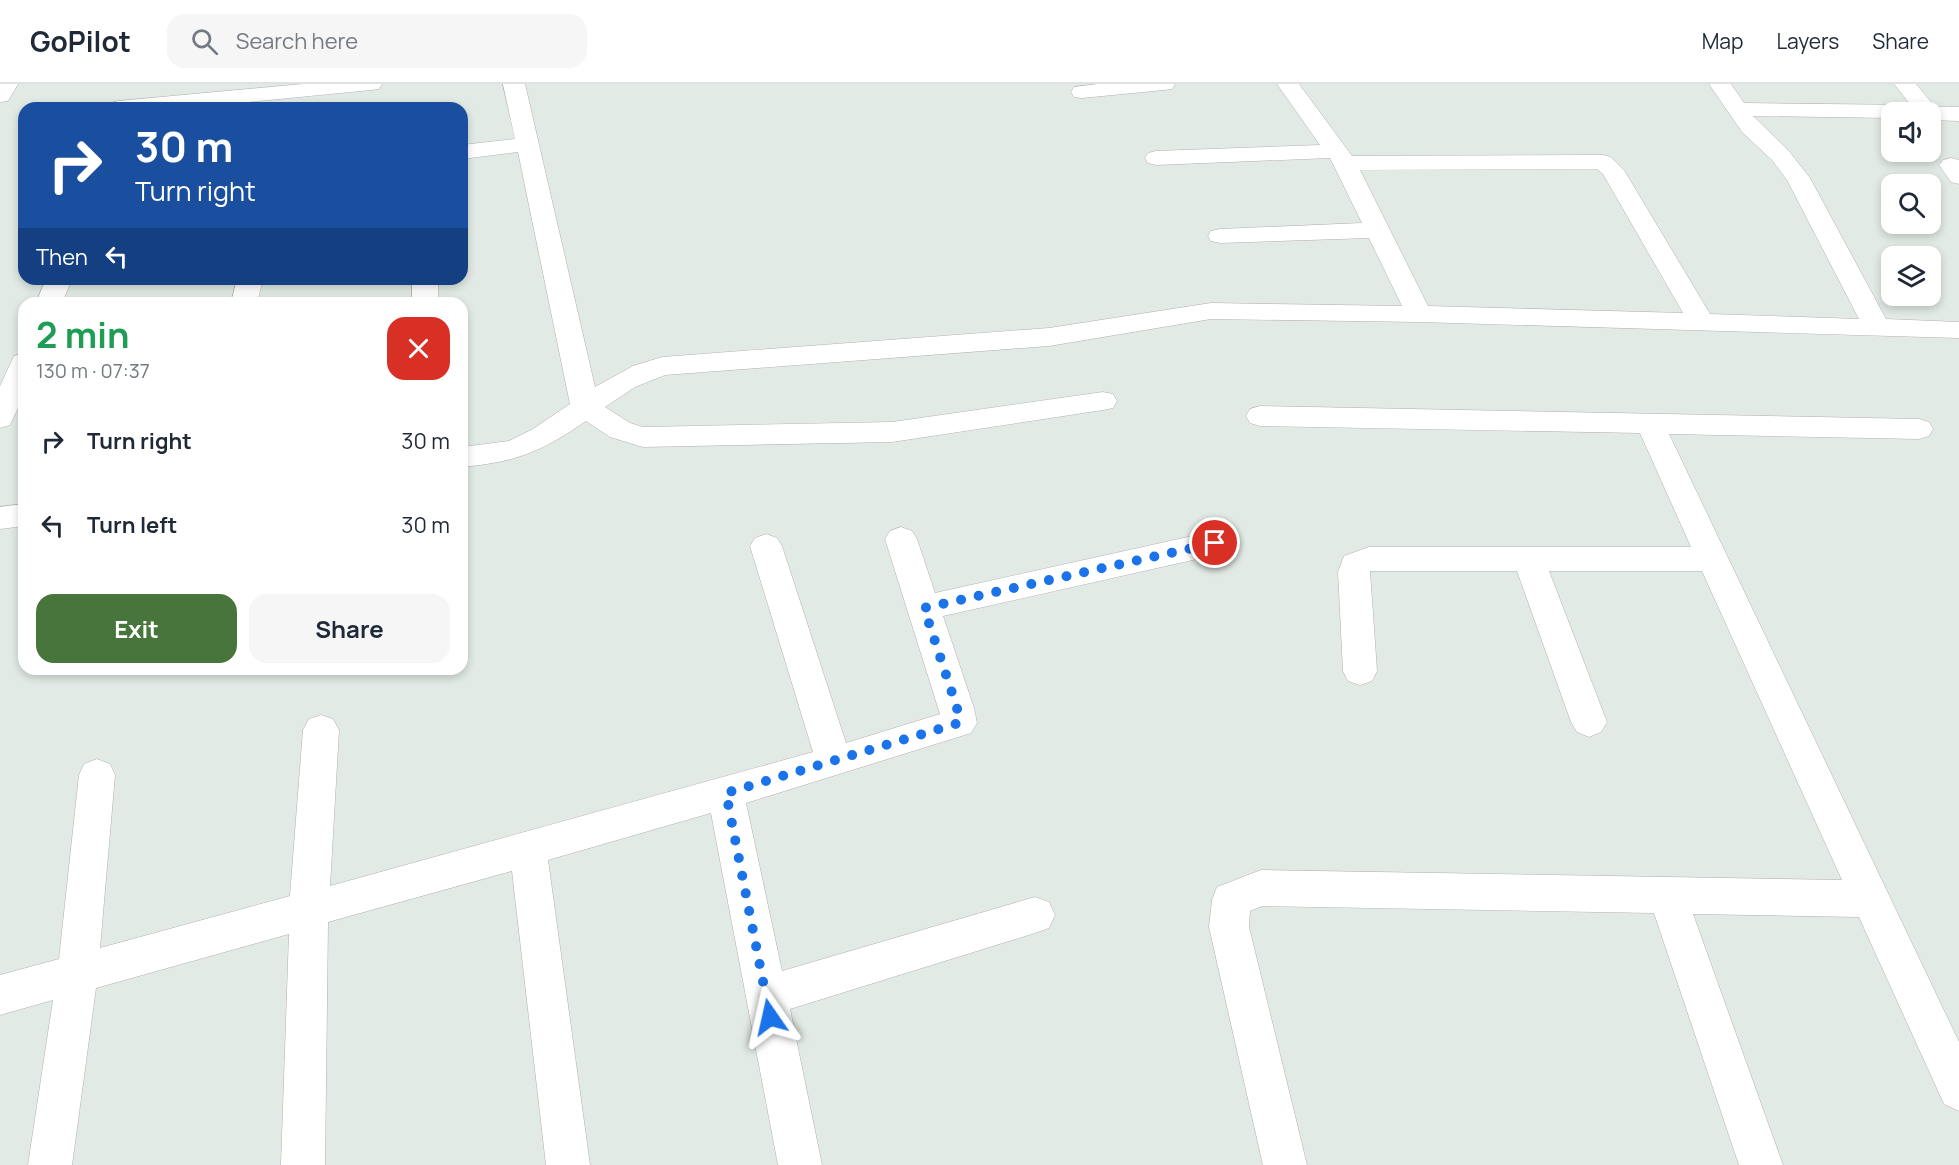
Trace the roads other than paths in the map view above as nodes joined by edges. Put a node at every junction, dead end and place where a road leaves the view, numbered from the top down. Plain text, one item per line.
1 (7, 84) edge
2 (371, 84) edge
3 (514, 84) edge
4 (1164, 84) edge
5 (1288, 84) edge
6 (1720, 84) edge
7 (1905, 84) edge
8 (1082, 92) dead end
9 (0, 96) edge
10 (125, 102) edge
11 (1920, 102) edge
12 (1736, 109) junction
13 (1881, 111) edge
14 (1941, 113) edge
15 (1959, 114) edge
16 (525, 144) junction
17 (468, 151) edge
18 (1341, 157) junction
19 (1156, 158) dead end
20 (1378, 230) junction
21 (1220, 236) dead end
22 (1419, 314) junction
23 (1701, 322) junction
24 (1878, 327) junction
25 (1959, 330) edge
26 (18, 376) edge
27 (1103, 400) dead end
28 (585, 407) junction
29 (1260, 416) dead end
30 (0, 418) edge
31 (1650, 424) junction
32 (1919, 429) dead end
33 (468, 456) edge
34 (18, 516) edge
35 (0, 518) edge
36 (901, 539) dead end
37 (1215, 543) dead end
38 (766, 546) dead end
39 (1713, 559) junction
40 (1529, 560) junction
41 (924, 608) junction
42 (1360, 671) dead end
43 (1589, 722) dead end
44 (321, 730) dead end
45 (834, 762) junction
46 (97, 775) dead end
47 (726, 793) junction
48 (528, 849) junction
49 (1667, 895) junction
50 (1870, 899) junction
51 (309, 909) junction
52 (1035, 915) dead end
53 (78, 973) junction
54 (0, 995) edge
55 (766, 996) junction
56 (1959, 1089) edge
57 (51, 1165) edge
58 (303, 1165) edge
59 (568, 1165) edge
60 (800, 1165) edge
61 (1285, 1165) edge
62 (1761, 1165) edge

1 - 9 street
2 - 10 street
3 - 16 street
4 - 8 street
5 - 18 street
6 - 12 street
7 - 11 street
12 - 13 street
12 - 24 street
14 - 15 street
16 - 17 street
16 - 28 street
18 - 19 street
18 - 20 street
18 - 23 street
20 - 21 street
20 - 22 street
22 - 23 street
22 - 28 street
23 - 24 street
24 - 25 street
26 - 30 street
27 - 28 street
28 - 33 street
29 - 31 street
31 - 32 street
31 - 39 street
34 - 35 street
36 - 41 street
37 - 41 street
38 - 45 street
39 - 40 street
39 - 50 street
40 - 42 street
40 - 43 street
41 - 45 street
44 - 51 street
45 - 47 street
46 - 53 street
47 - 48 street
47 - 55 street
48 - 51 street
48 - 59 street
49 - 50 street
49 - 61 street
49 - 62 street
50 - 56 street
51 - 53 street
51 - 58 street
52 - 55 street
53 - 54 street
53 - 57 street
55 - 60 street

